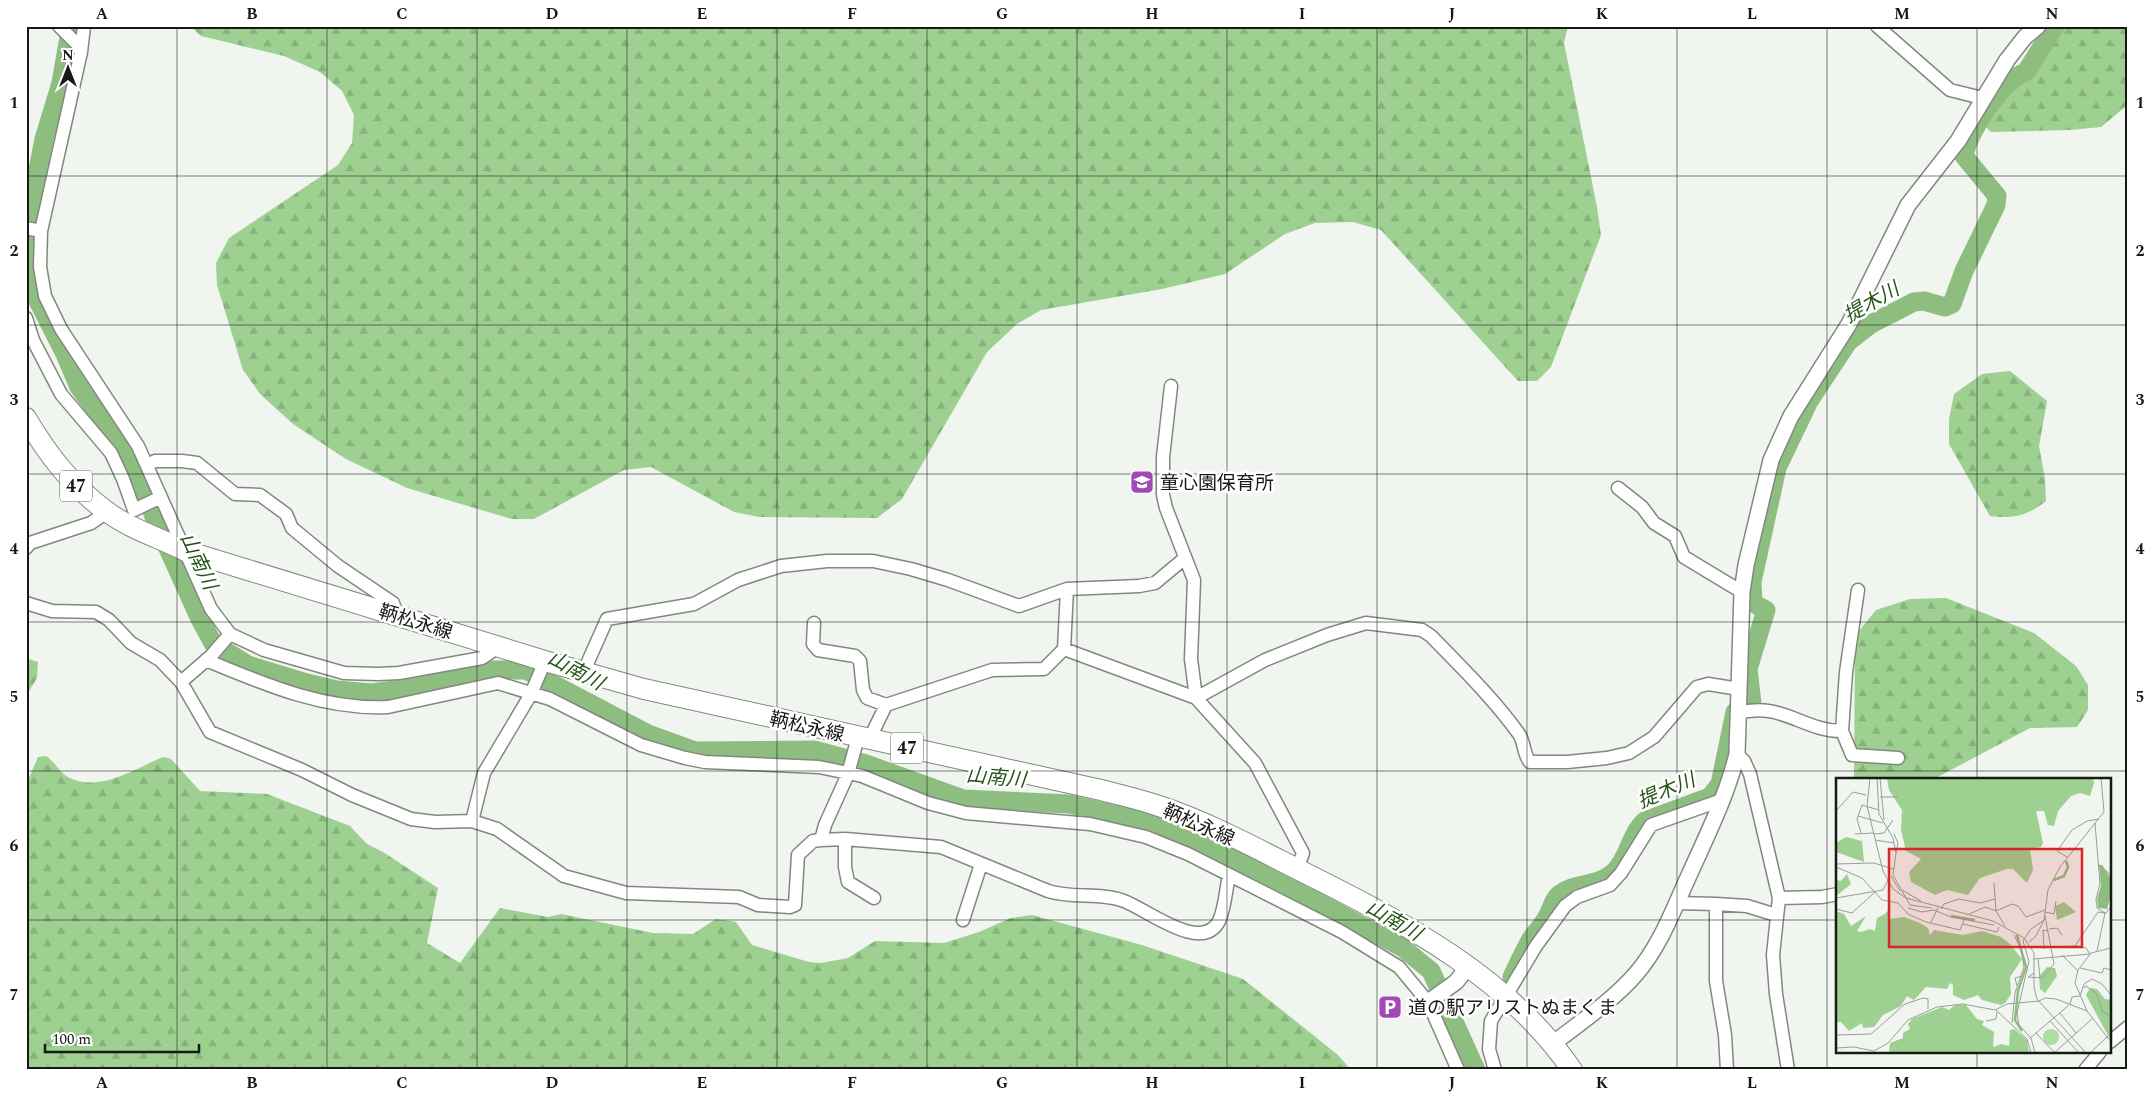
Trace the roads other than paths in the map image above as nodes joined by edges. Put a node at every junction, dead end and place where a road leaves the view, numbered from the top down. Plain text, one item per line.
1 (59, 26) edge
2 (84, 26) edge
3 (1877, 26) edge
4 (2038, 26) edge
5 (80, 49) junction
6 (1982, 98) junction
7 (35, 229) edge
8 (26, 318) edge
9 (1171, 386) dead end
10 (26, 418) edge
11 (147, 465) junction
12 (1618, 488) dead end
13 (159, 499) junction
14 (107, 512) junction
15 (26, 548) edge
16 (183, 549) junction
17 (1185, 558) junction
18 (1067, 589) junction
19 (1858, 590) dead end
20 (1742, 592) junction
21 (26, 603) edge
22 (397, 615) junction
23 (814, 623) dead end
24 (229, 637) junction
25 (498, 647) junction
26 (1064, 649) junction
27 (208, 658) junction
28 (544, 665) junction
29 (583, 673) junction
30 (181, 682) junction
31 (1739, 689) junction
32 (532, 692) junction
33 (1196, 698) junction
34 (886, 705) junction
35 (1738, 713) junction
36 (1842, 730) junction
37 (861, 742) junction
38 (1737, 754) junction
39 (1898, 758) dead end
40 (849, 770) junction
41 (1722, 800) junction
42 (472, 822) junction
43 (845, 839) junction
44 (821, 840) junction
45 (982, 864) junction
46 (1296, 868) junction
47 (1229, 875) junction
48 (1836, 894) edge
49 (874, 898) dead end
50 (1778, 898) junction
51 (1676, 903) junction
52 (1716, 904) junction
53 (1776, 915) junction
54 (963, 920) dead end
55 (1462, 975) junction
56 (1506, 997) junction
57 (1431, 1000) junction
58 (2128, 1027) edge
59 (2112, 1040) edge
60 (1554, 1043) junction
61 (2098, 1054) edge
62 (1458, 1070) edge
63 (1494, 1070) edge
64 (1572, 1070) edge
65 (1727, 1070) edge
66 (1788, 1070) edge
67 (2085, 1070) edge

1 - 5 street
2 - 5 street
3 - 6 street
4 - 6 street
5 - 7 street
6 - 20 street
7 - 11 street
8 - 13 street
9 - 17 street
10 - 14 main road, 鞆松永線 / 47
11 - 13 street
11 - 22 street
12 - 20 street
13 - 16 street
14 - 15 street
14 - 16 main road, 鞆松永線 / 47
16 - 22 main road, 鞆松永線 / 47
16 - 24 street
17 - 18 street
17 - 33 street
18 - 26 street
18 - 29 street
19 - 36 street
20 - 31 street
21 - 30 street
22 - 25 main road, 鞆松永線 / 47
23 - 34 street
24 - 25 street
24 - 27 street
25 - 28 main road, 鞆松永線 / 47
26 - 33 street
26 - 34 street
27 - 30 street
27 - 32 street
28 - 29 main road, 鞆松永線 / 47
28 - 32 street
29 - 37 main road, 鞆松永線 / 47
30 - 42 street
31 - 33 street
31 - 35 street
32 - 40 street
32 - 42 street
33 - 46 street
34 - 37 street
35 - 36 street
35 - 38 street
36 - 39 street
37 - 40 street
37 - 46 main road, 鞆松永線 / 47
38 - 41 street
38 - 50 street
40 - 44 street
40 - 47 street
41 - 51 street
41 - 56 street
42 - 44 street
43 - 44 street
43 - 45 street
43 - 49 street
45 - 47 street
45 - 54 street
46 - 55 main road, 鞆松永線 / 47
47 - 57 street
48 - 50 street
50 - 53 street
51 - 52 street
51 - 60 street
52 - 53 street
52 - 65 street
53 - 66 street
55 - 56 main road, 鞆松永線 / 47
55 - 57 street
56 - 60 main road, 鞆松永線 / 47
56 - 63 street
57 - 62 street
58 - 59 street
60 - 64 main road, 鞆松永線 / 47
61 - 67 street

